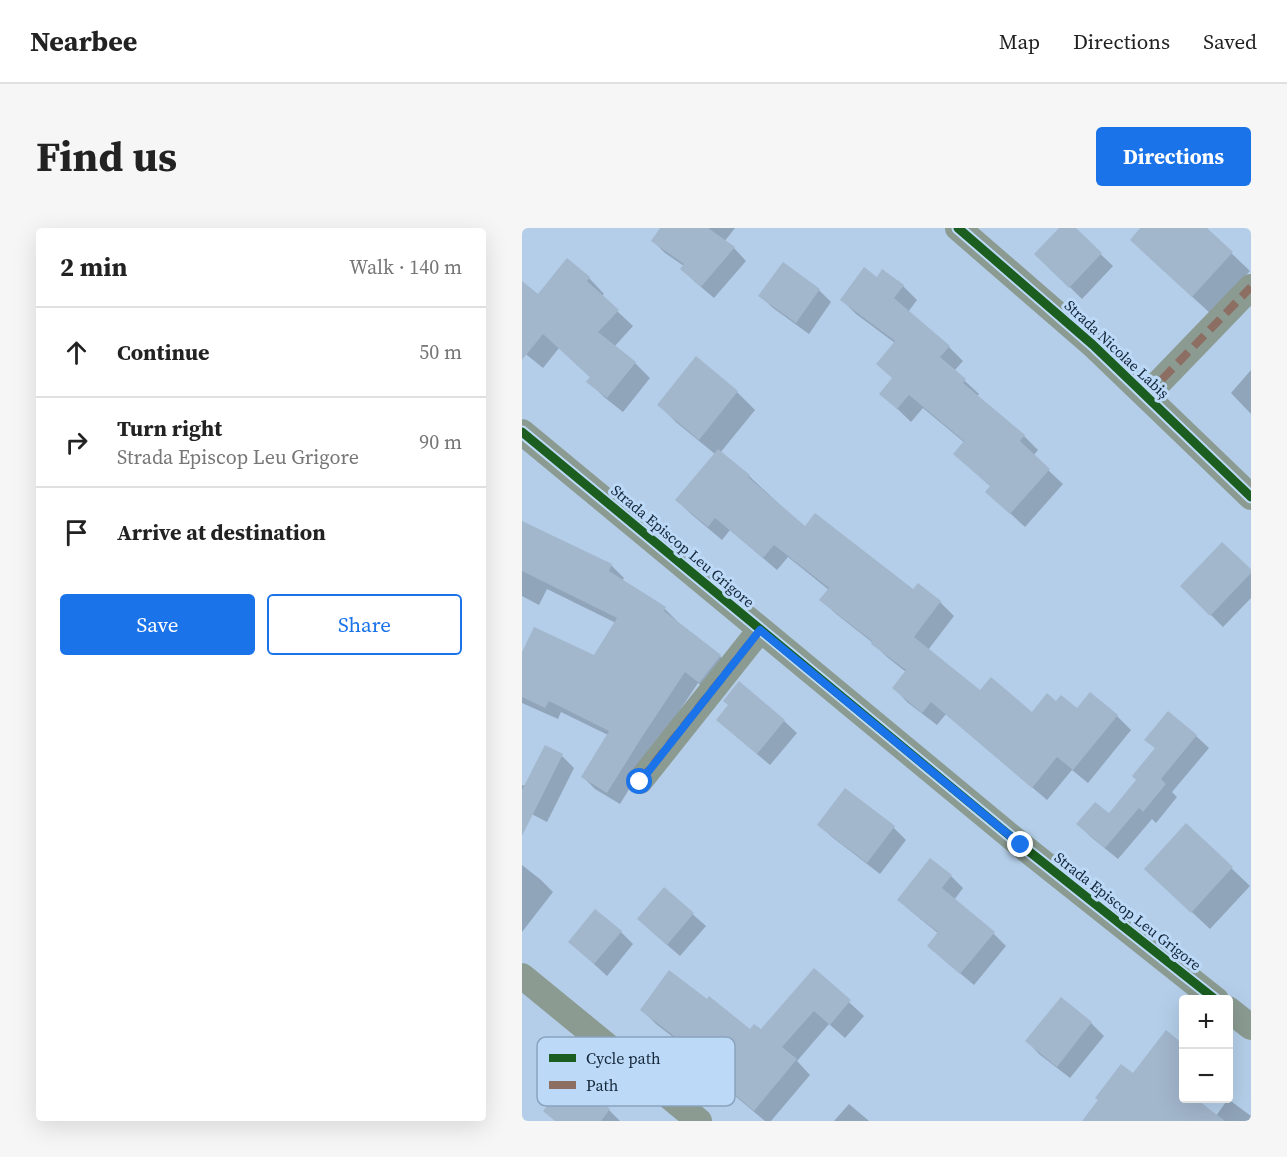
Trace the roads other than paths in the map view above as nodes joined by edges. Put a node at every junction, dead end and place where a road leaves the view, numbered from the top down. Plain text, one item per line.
1 (958, 228) edge
2 (1251, 287) edge
3 (1146, 396) junction
4 (522, 432) edge
5 (1251, 497) edge
6 (760, 630) junction
7 (640, 782) dead end
8 (522, 976) edge
9 (1211, 995) edge
10 (1233, 1013) edge
11 (1251, 1027) edge
12 (596, 1037) edge
13 (681, 1106) edge
14 (699, 1121) edge

1 - 3 street, Strada Nicolae Labiș
2 - 3 street
3 - 5 street, Strada Nicolae Labiș
4 - 6 street, Strada Episcop Leu Grigore
6 - 7 street
6 - 9 street, Strada Episcop Leu Grigore
8 - 12 street
10 - 11 street
13 - 14 street

